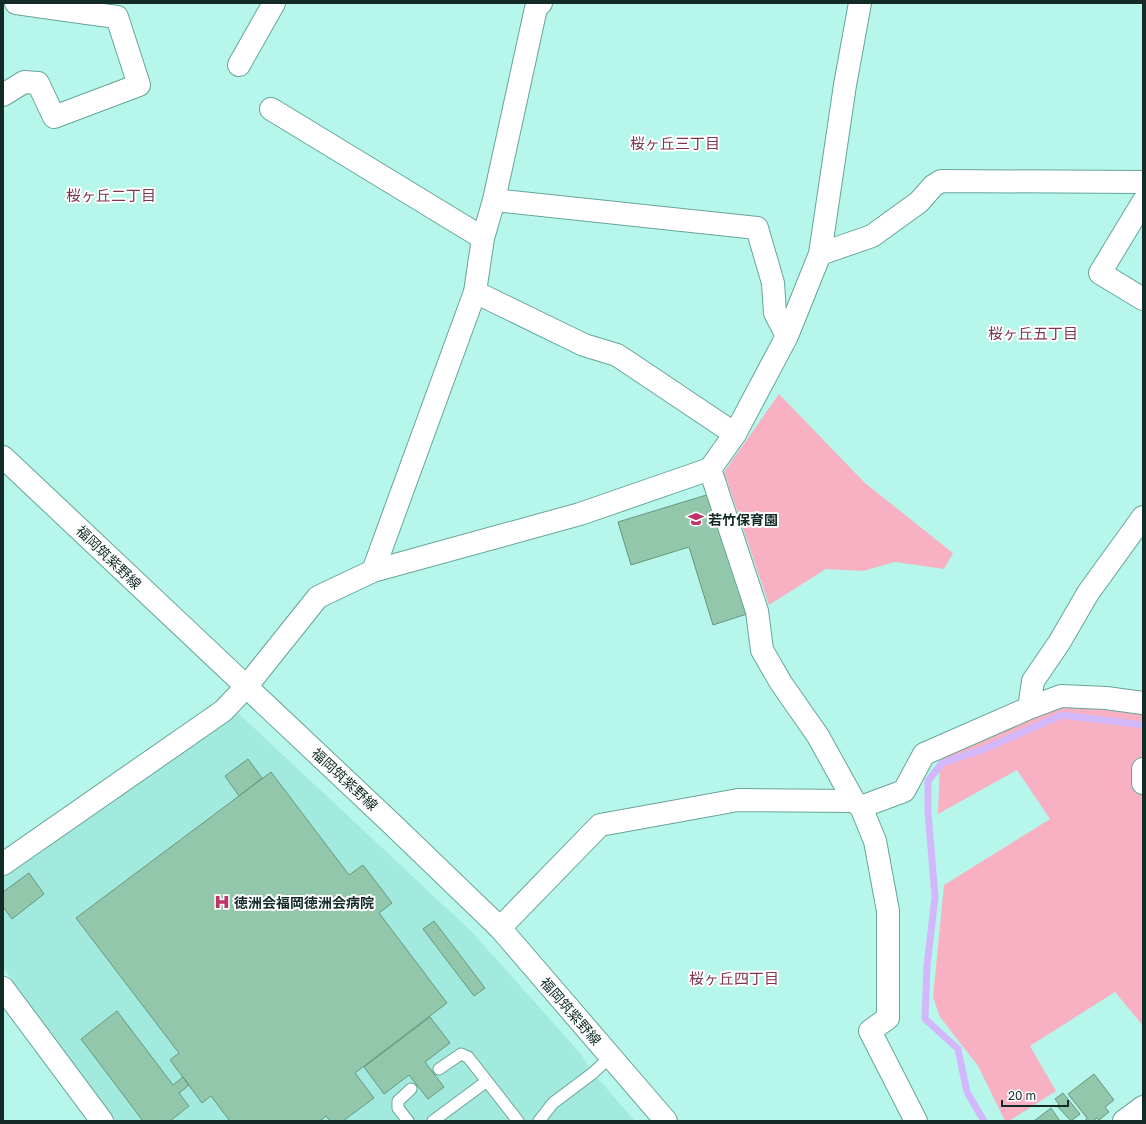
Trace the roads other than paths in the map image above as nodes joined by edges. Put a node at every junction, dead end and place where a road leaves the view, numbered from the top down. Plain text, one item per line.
1 (16, 3) edge
2 (274, 3) edge
3 (860, 3) edge
4 (535, 5) edge
5 (88, 8) edge
6 (239, 65) dead end
7 (3, 95) edge
8 (270, 109) dead end
9 (1143, 182) edge
10 (494, 200) junction
11 (1143, 202) edge
12 (483, 238) junction
13 (820, 254) junction
14 (475, 292) junction
15 (1143, 299) edge
16 (787, 336) junction
17 (735, 434) junction
18 (3, 457) edge
19 (710, 469) junction
20 (1143, 517) edge
21 (373, 571) junction
22 (246, 687) junction
23 (1143, 703) edge
24 (1029, 708) junction
25 (1143, 769) edge
26 (1143, 782) edge
27 (858, 804) junction
28 (3, 864) edge
29 (500, 928) junction
30 (3, 988) edge
31 (610, 1056) junction
32 (439, 1069) dead end
33 (487, 1081) junction
34 (411, 1089) dead end
35 (1143, 1107) edge
36 (102, 1121) edge
37 (408, 1121) edge
38 (433, 1121) edge
39 (518, 1121) edge
40 (539, 1121) edge
41 (666, 1121) edge
42 (916, 1121) edge
43 (1124, 1121) edge

1 - 5 street
2 - 6 street
3 - 13 street
4 - 10 street
5 - 7 street
8 - 12 street
9 - 13 street
10 - 12 street
10 - 16 street
11 - 15 street
12 - 14 street
13 - 16 street
14 - 17 street
14 - 21 street
16 - 17 street
17 - 19 street
18 - 22 street, 福岡筑紫野線
19 - 21 street
19 - 27 street
20 - 24 street
21 - 22 street
22 - 28 street
22 - 29 street, 福岡筑紫野線
23 - 24 street
24 - 27 street
25 - 26 street
27 - 29 street
27 - 42 street
29 - 31 street, 福岡筑紫野線
30 - 36 street
31 - 40 lane
31 - 41 street, 福岡筑紫野線
32 - 33 lane
33 - 38 lane
33 - 39 lane
34 - 37 lane
35 - 43 street

